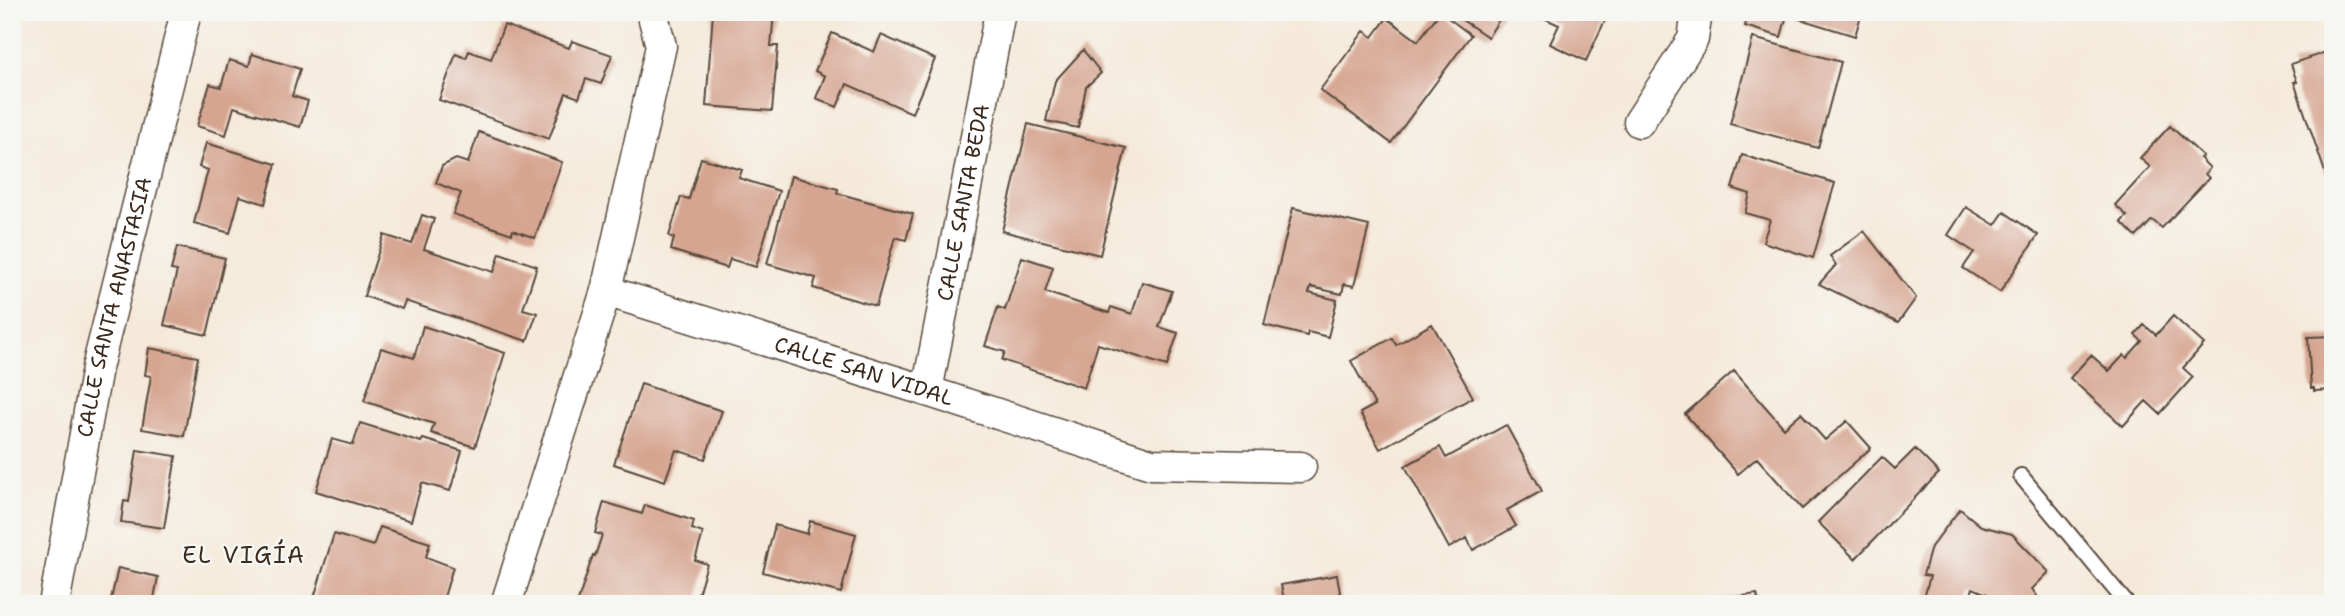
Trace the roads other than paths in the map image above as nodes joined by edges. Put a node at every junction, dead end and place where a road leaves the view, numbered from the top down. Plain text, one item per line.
1 (186, 12) edge
2 (652, 12) edge
3 (1000, 12) edge
4 (1697, 12) edge
5 (1639, 122) dead end
6 (606, 291) junction
7 (927, 391) junction
8 (1301, 467) dead end
9 (2021, 476) dead end
10 (54, 604) edge
11 (506, 604) edge
12 (2127, 604) edge

1 - 10 street, CALLE SANTA ANASTASIA
2 - 6 street
3 - 7 street, CALLE SANTA BEDA
4 - 5 street
6 - 7 street, CALLE SAN VIDAL
6 - 11 street
7 - 8 street, CALLE SAN VIDAL
9 - 12 lane

